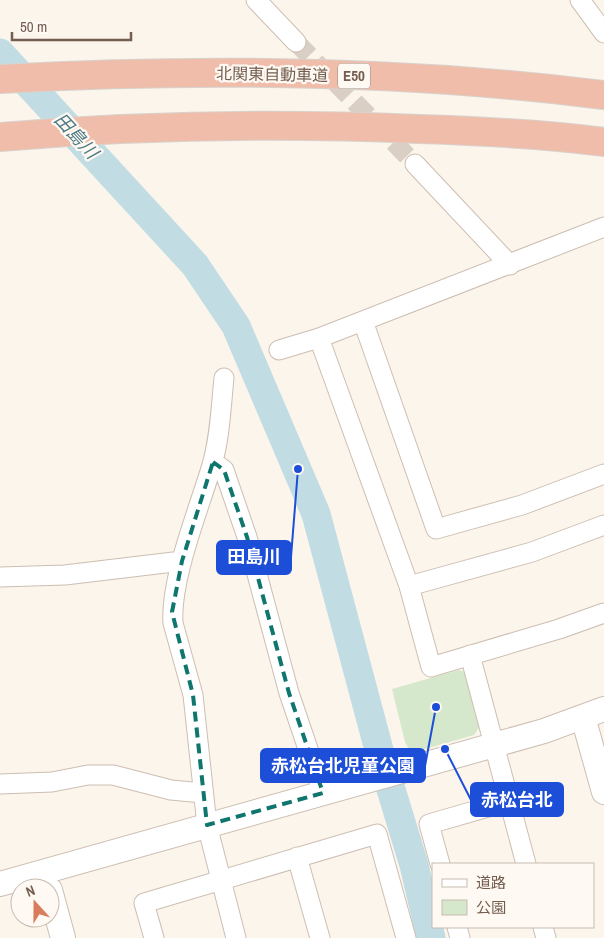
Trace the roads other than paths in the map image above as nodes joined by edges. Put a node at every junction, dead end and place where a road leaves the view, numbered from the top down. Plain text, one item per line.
1 (256, 0) edge
2 (580, 0) edge
3 (604, 33) edge
4 (296, 42) tunnel mouth
5 (0, 79) edge
6 (604, 95) edge
7 (0, 137) edge
8 (604, 142) edge
9 (415, 164) tunnel mouth
10 (604, 227) edge
11 (510, 264) junction
12 (363, 321) junction
13 (319, 338) junction
14 (279, 350) dead end
15 (224, 378) dead end
16 (212, 462) junction
17 (604, 474) edge
18 (604, 525) edge
19 (182, 561) junction
20 (0, 577) edge
21 (409, 586) junction
22 (604, 612) edge
23 (470, 655) junction
24 (594, 713) edge
25 (494, 745) junction
26 (0, 784) edge
27 (604, 792) edge
28 (203, 793) junction
29 (323, 793) junction
30 (509, 801) junction
31 (207, 825) junction
32 (297, 857) junction
33 (440, 863) edge
34 (526, 863) edge
35 (60, 879) edge
36 (220, 880) junction
37 (60, 924) edge
38 (64, 938) edge
39 (154, 938) edge
40 (236, 938) edge
41 (320, 938) edge
42 (406, 938) edge

1 - 4 street
2 - 3 street
5 - 6 highway, 北関東自動車道 / E50
7 - 8 highway
9 - 11 street
10 - 11 street
11 - 12 street
12 - 13 street
12 - 17 street
13 - 14 street
13 - 21 street
15 - 16 street
16 - 19 street
16 - 29 street
18 - 21 street
19 - 20 street
19 - 28 street
21 - 23 street
22 - 23 street
23 - 25 street
24 - 25 street
24 - 27 street
25 - 29 street
25 - 30 street
26 - 28 street
28 - 31 street
29 - 31 street
30 - 33 street
30 - 34 street
31 - 35 street
31 - 36 street
32 - 36 street
32 - 41 street
32 - 42 street
36 - 39 street
36 - 40 street
37 - 38 street

